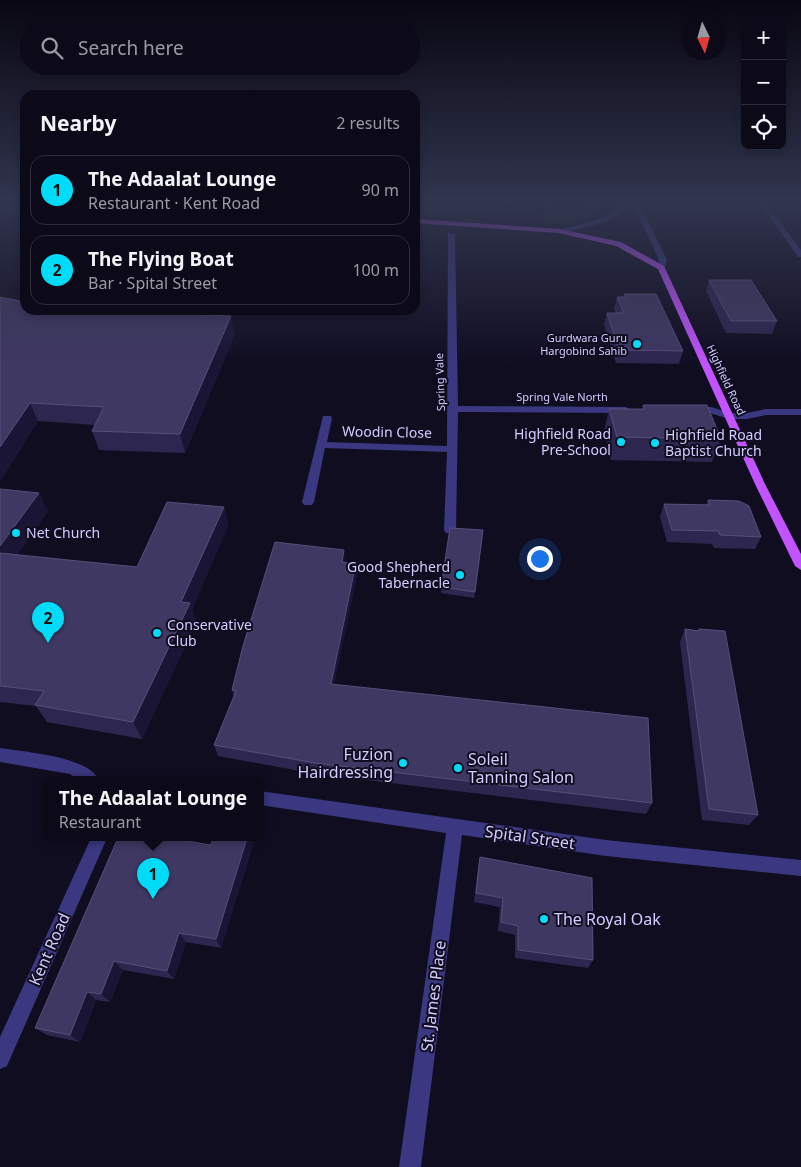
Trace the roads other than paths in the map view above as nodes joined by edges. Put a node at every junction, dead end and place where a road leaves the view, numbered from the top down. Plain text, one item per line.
1 (451, 257) edge
2 (642, 257) edge
3 (662, 257) edge
4 (661, 268) junction
5 (454, 409) junction
6 (634, 410) edge
7 (682, 410) edge
8 (801, 412) edge
9 (729, 416) junction
10 (327, 418) dead end
11 (321, 445) junction
12 (453, 449) junction
13 (308, 502) dead end
14 (450, 530) edge
15 (801, 566) edge
16 (0, 755) edge
17 (85, 776) edge
18 (264, 799) edge
19 (455, 826) junction
20 (98, 841) edge
21 (801, 868) edge
22 (0, 1059) edge
23 (410, 1167) edge

1 - 5 street, Spring Vale
2 - 4 main road
3 - 4 street, Highfield Road
4 - 9 main road, Highfield Road
5 - 6 street, Spring Vale North
5 - 12 street, Spring Vale
7 - 9 street
8 - 9 street
9 - 15 main road, Highfield Road
10 - 11 street, Woodin Close
11 - 12 street, Woodin Close
11 - 13 street, Woodin Close
12 - 14 street, Spring Vale
16 - 17 street
18 - 19 street, Spital Street
19 - 21 street, Spital Street
19 - 23 street, St. James Place
20 - 22 street, Kent Road

